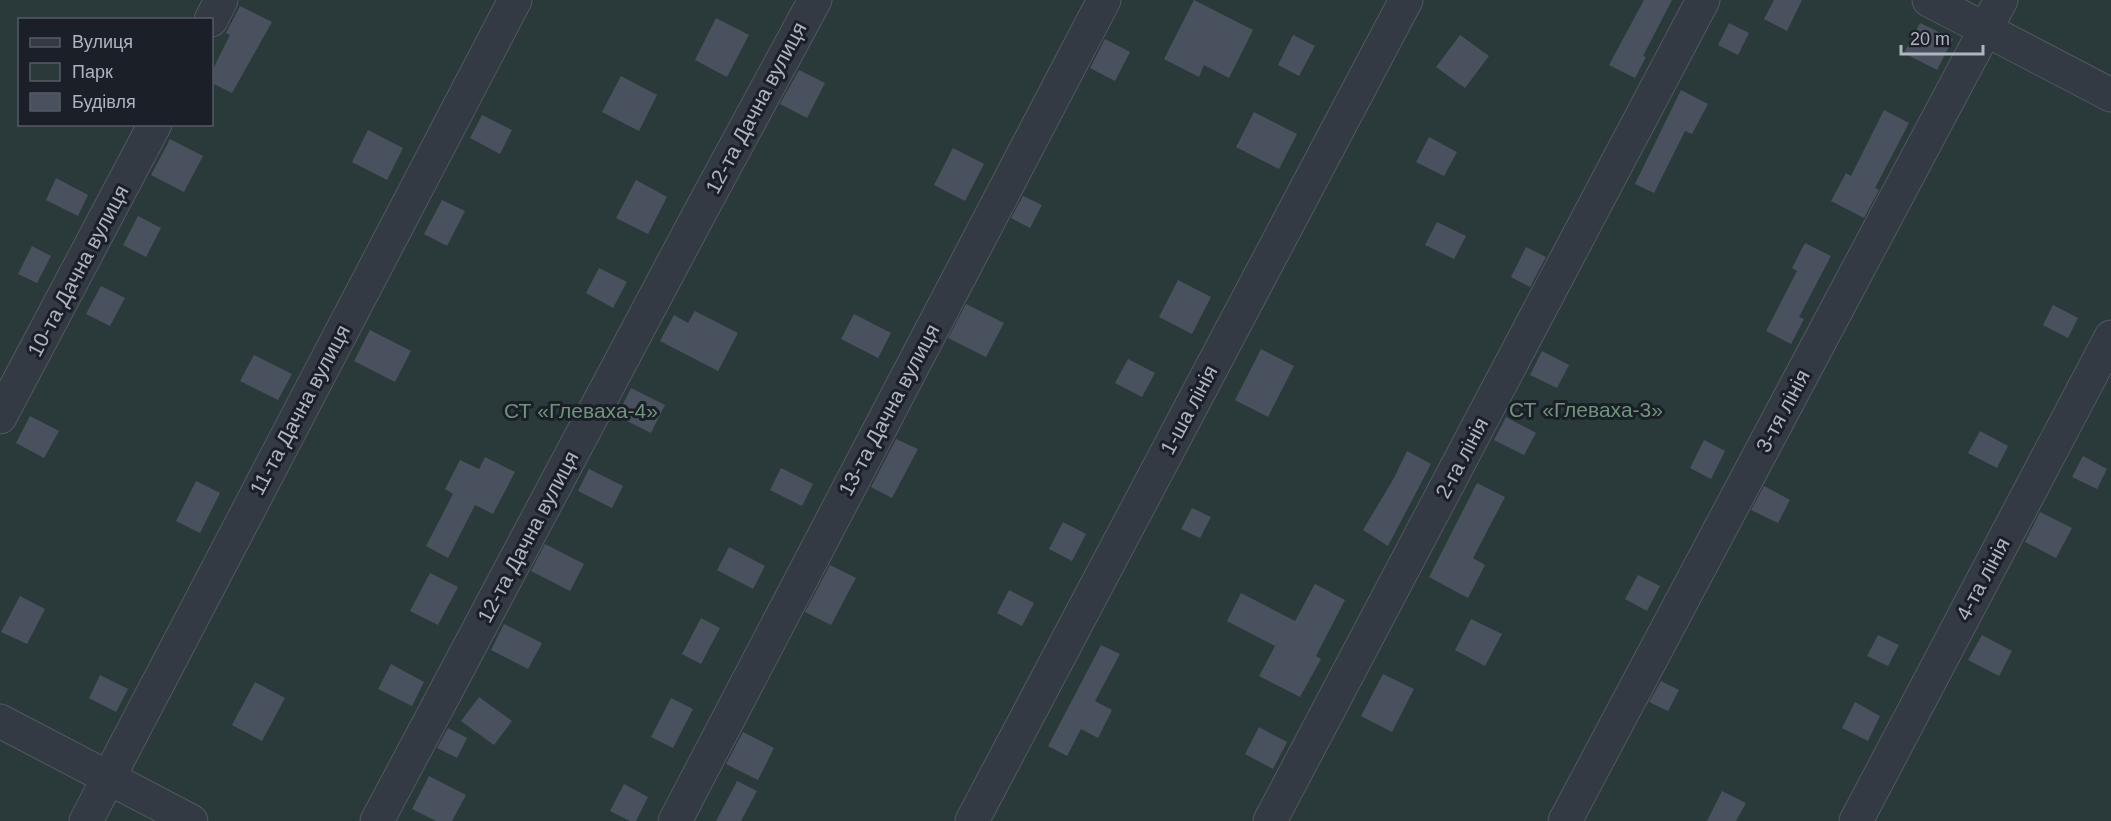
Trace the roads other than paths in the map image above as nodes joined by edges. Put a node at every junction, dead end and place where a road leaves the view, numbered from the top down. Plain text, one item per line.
1 (221, 0) edge
2 (515, 0) edge
3 (815, 0) edge
4 (1104, 0) edge
5 (1406, 0) edge
6 (1703, 0) edge
7 (1929, 0) edge
8 (2001, 0) edge
9 (212, 18) edge
10 (1986, 30) junction
11 (2111, 95) edge
12 (154, 126) edge
13 (2111, 337) edge
14 (0, 417) edge
15 (0, 721) edge
16 (109, 777) junction
17 (86, 821) edge
18 (191, 821) edge
19 (377, 821) edge
20 (675, 821) edge
21 (972, 821) edge
22 (1270, 821) edge
23 (1564, 821) edge
24 (1856, 821) edge

1 - 9 street
2 - 16 street, 11-та Дачна вулиця
3 - 19 street, 12-та Дачна вулиця
4 - 20 street, 13-та Дачна вулиця
5 - 21 street, 1-ша лінія
6 - 22 street, 2-га лінія
7 - 10 street
8 - 10 street, 3-тя лінія
10 - 11 street
10 - 23 street, 3-тя лінія
12 - 14 street, 10-та Дачна вулиця
13 - 24 street, 4-та лінія
15 - 16 street
16 - 17 street, 11-та Дачна вулиця
16 - 18 street

